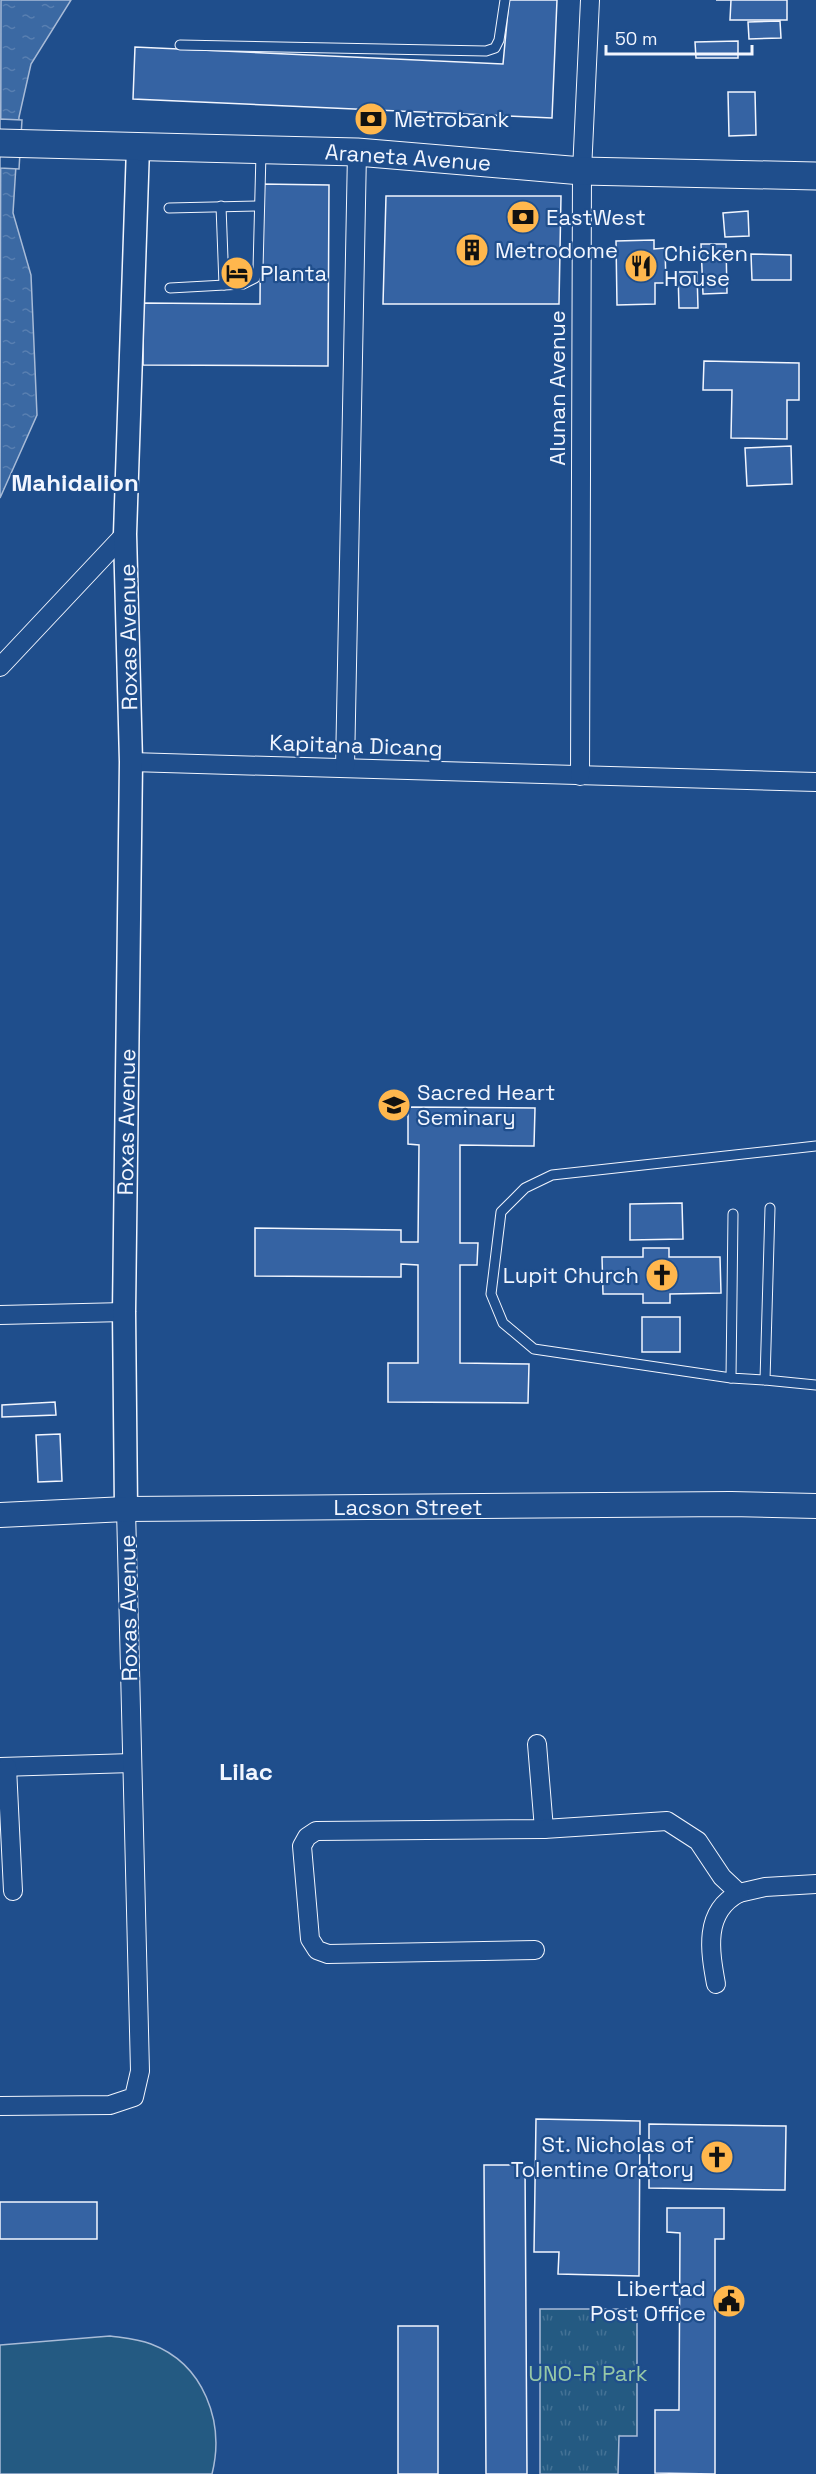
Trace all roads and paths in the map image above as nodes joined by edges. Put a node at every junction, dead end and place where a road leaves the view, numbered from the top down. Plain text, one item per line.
1 (505, 0) edge
2 (590, 0) edge
3 (180, 45) dead end
4 (0, 143) edge
5 (138, 147) junction
6 (261, 150) junction
7 (357, 152) junction
8 (582, 171) junction
9 (816, 176) edge
10 (221, 206) junction
11 (259, 206) junction
12 (169, 208) dead end
13 (224, 285) junction
14 (170, 288) dead end
15 (125, 534) junction
16 (0, 667) edge
17 (131, 762) junction
18 (345, 768) junction
19 (580, 776) junction
20 (816, 782) edge
21 (816, 1146) edge
22 (770, 1208) dead end
23 (733, 1214) dead end
24 (124, 1312) junction
25 (0, 1315) edge
26 (731, 1378) junction
27 (765, 1380) junction
28 (816, 1385) edge
29 (816, 1506) edge
30 (126, 1509) junction
31 (0, 1515) edge
32 (537, 1744) dead end
33 (132, 1763) junction
34 (4, 1767) edge
35 (544, 1828) junction
36 (816, 1884) edge
37 (13, 1890) dead end
38 (739, 1893) junction
39 (535, 1950) dead end
40 (716, 1984) dead end
41 (0, 2106) edge

1 - 3 lane
2 - 8 street, Alunan Avenue
4 - 5 main road, Araneta Avenue
5 - 6 main road, Araneta Avenue
5 - 15 street, Roxas Avenue
6 - 7 main road, Araneta Avenue
6 - 11 lane
7 - 8 main road, Araneta Avenue
7 - 18 street
8 - 9 main road, Araneta Avenue
8 - 19 street, Alunan Avenue
10 - 11 lane
10 - 12 lane
10 - 13 lane
11 - 13 lane
13 - 14 lane
15 - 16 street
15 - 17 street, Roxas Avenue
17 - 18 street, Kapitana Dicang
17 - 24 street, Roxas Avenue
18 - 19 street, Kapitana Dicang
19 - 20 street, Kapitana Dicang
21 - 26 lane
22 - 27 lane
23 - 26 lane
24 - 25 street
24 - 30 street, Roxas Avenue
26 - 27 lane
27 - 28 lane
29 - 30 main road, Lacson Street
30 - 31 main road, Lacson Street
30 - 33 street, Roxas Avenue
32 - 35 street
33 - 34 street
33 - 41 street, Roxas Avenue
34 - 37 street
35 - 38 street
35 - 39 street
36 - 38 street
38 - 40 street

